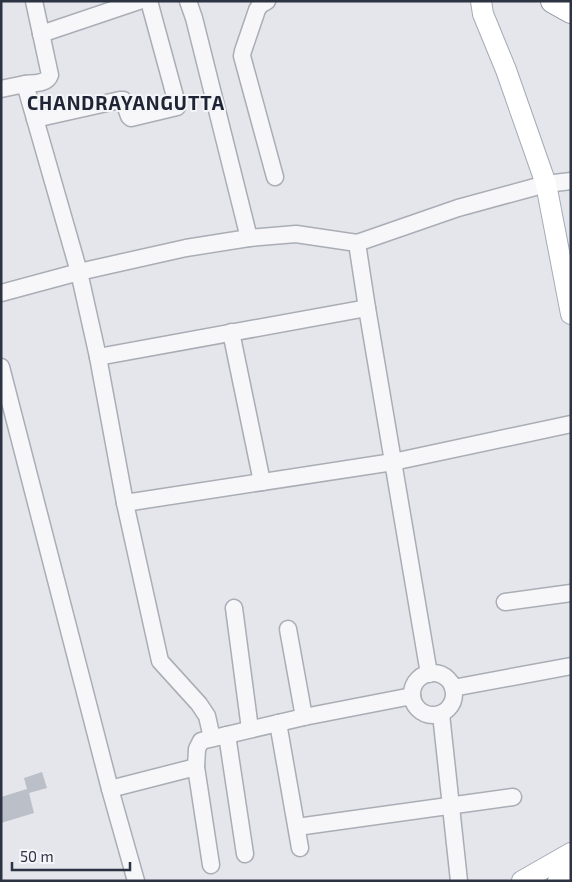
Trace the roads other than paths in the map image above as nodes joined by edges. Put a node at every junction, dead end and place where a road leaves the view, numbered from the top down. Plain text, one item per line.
1 (34, 1) edge
2 (139, 1) edge
3 (149, 1) edge
4 (188, 1) edge
5 (267, 1) edge
6 (480, 1) edge
7 (553, 1) edge
8 (571, 11) edge
9 (41, 34) junction
10 (25, 84) junction
11 (1, 89) edge
12 (35, 119) junction
13 (275, 178) dead end
14 (571, 181) edge
15 (546, 184) junction
16 (250, 238) junction
17 (357, 243) junction
18 (79, 272) junction
19 (1, 294) edge
20 (367, 308) junction
21 (571, 314) edge
22 (230, 332) junction
23 (98, 356) junction
24 (1, 367) edge
25 (571, 424) edge
26 (394, 462) junction
27 (262, 482) junction
28 (125, 503) junction
29 (571, 593) edge
30 (505, 602) dead end
31 (234, 608) dead end
32 (288, 629) dead end
33 (571, 666) edge
34 (429, 674) junction
35 (453, 688) junction
36 (412, 696) junction
37 (441, 714) junction
38 (304, 717) junction
39 (278, 723) junction
40 (250, 729) junction
41 (220, 736) junction
42 (196, 767) junction
43 (110, 789) junction
44 (514, 797) dead end
45 (450, 805) junction
46 (297, 827) junction
47 (300, 848) dead end
48 (571, 853) edge
49 (245, 854) dead end
50 (211, 865) dead end
51 (571, 874) edge
52 (136, 881) edge
53 (459, 881) edge
54 (522, 881) edge
55 (560, 881) edge

1 - 9 street
2 - 9 street
3 - 12 street
4 - 16 street
5 - 13 street
6 - 15 main road
7 - 8 highway
9 - 10 street
10 - 11 street
10 - 12 street
12 - 18 street
14 - 15 street
15 - 17 street
15 - 21 main road
16 - 17 street
16 - 18 street
17 - 20 street
18 - 19 street
18 - 23 street
20 - 22 street
20 - 26 street
22 - 23 street
22 - 27 street
23 - 28 street
24 - 43 street
25 - 26 street
26 - 27 street
26 - 34 street
27 - 28 street
28 - 41 street
29 - 30 street
31 - 40 street
32 - 38 street
33 - 35 street
34 - 35 street
34 - 36 street
35 - 37 street
36 - 37 street
36 - 38 street
37 - 45 street
38 - 39 street
39 - 40 street
39 - 46 street
40 - 41 street
41 - 42 street
41 - 49 street
42 - 43 street
42 - 50 street
43 - 52 street
44 - 45 street
45 - 46 street
45 - 53 street
46 - 47 street
48 - 54 main road
51 - 55 highway

